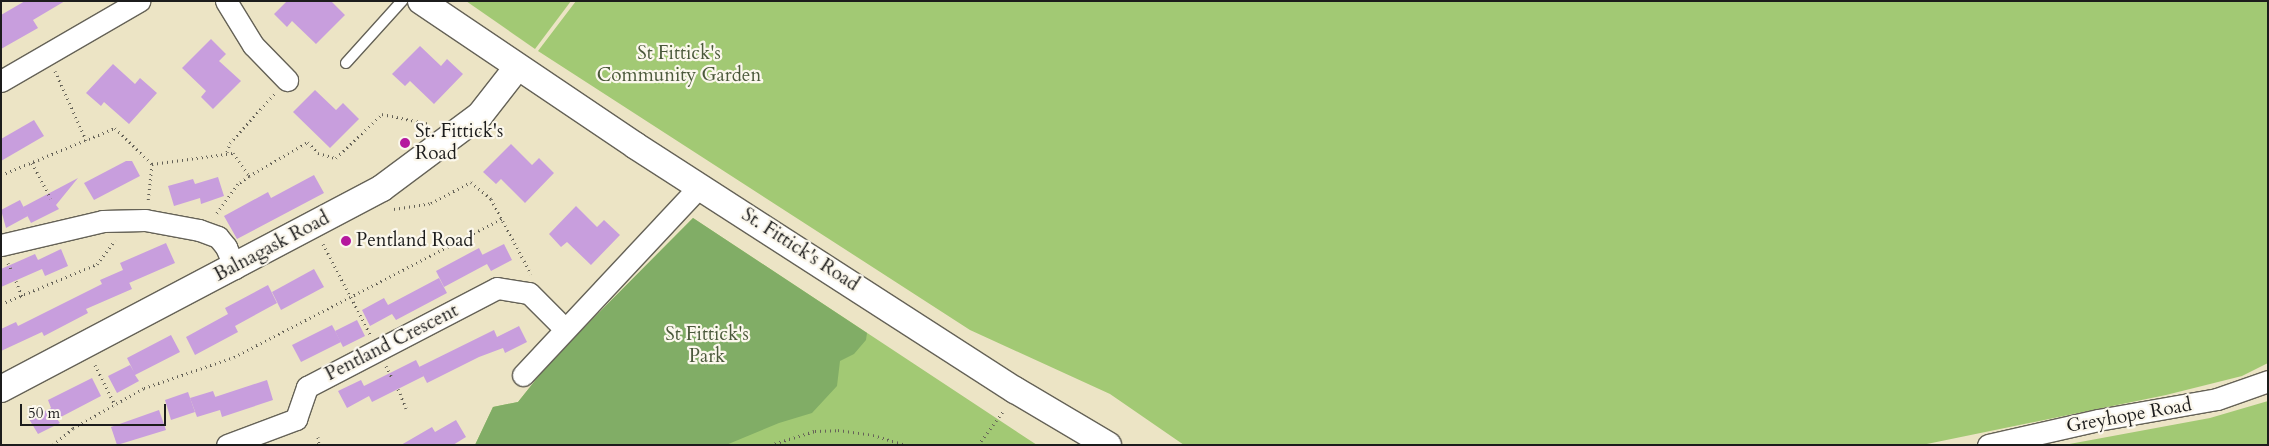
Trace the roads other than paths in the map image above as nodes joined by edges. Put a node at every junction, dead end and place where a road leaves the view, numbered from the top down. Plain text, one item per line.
1 (139, 1) edge
2 (226, 1) edge
3 (402, 1) edge
4 (421, 1) edge
5 (346, 63) dead end
6 (516, 68) junction
7 (288, 80) road end
8 (1, 81) edge
9 (700, 186) junction
10 (1, 244) edge
11 (235, 268) junction
12 (566, 329) junction
13 (523, 375) dead end
14 (2268, 381) edge
15 (1, 389) edge
16 (226, 445) edge
17 (1108, 445) edge
18 (1988, 445) edge

1 - 8 street
2 - 7 street
3 - 5 lane
4 - 6 street, St. Fittick's Road
6 - 9 street, St. Fittick's Road
6 - 11 street, Balnagask Road
9 - 12 street
9 - 17 street, St. Fittick's Road
10 - 11 street
11 - 15 street, Balnagask Road
12 - 13 street
12 - 16 street, Pentland Crescent
14 - 18 street, Greyhope Road

